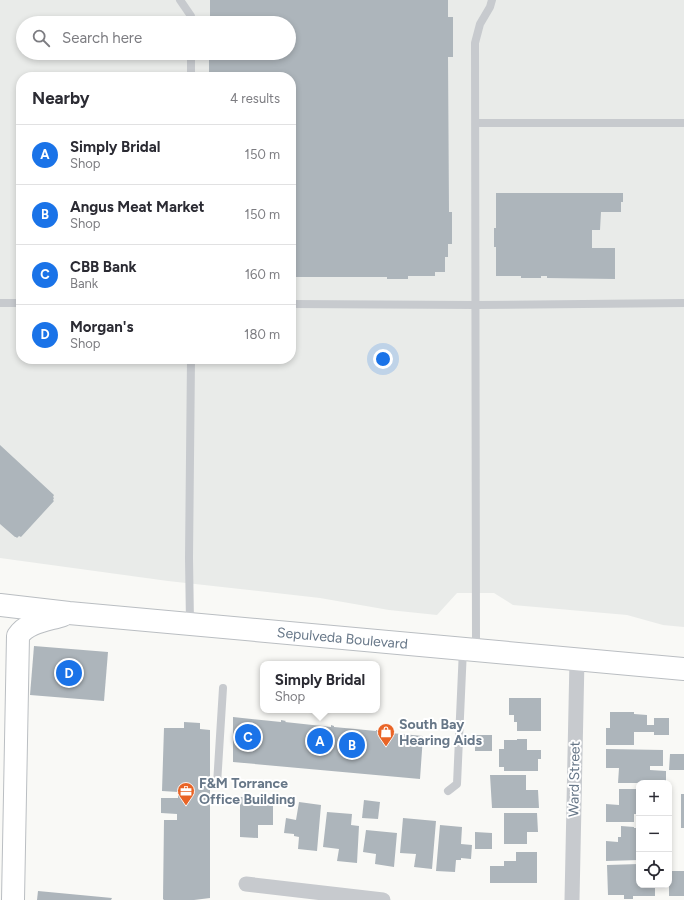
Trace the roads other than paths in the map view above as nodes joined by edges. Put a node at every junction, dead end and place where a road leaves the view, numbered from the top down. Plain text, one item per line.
1 (180, 0) edge
2 (492, 0) edge
3 (191, 16) edge
4 (191, 60) edge
5 (191, 72) edge
6 (476, 123) junction
7 (684, 123) edge
8 (0, 303) edge
9 (684, 303) edge
10 (16, 304) edge
11 (296, 304) edge
12 (476, 305) junction
13 (191, 364) edge
14 (0, 605) edge
15 (69, 613) junction
16 (190, 624) junction
17 (470, 649) junction
18 (577, 659) junction
19 (684, 669) edge
20 (223, 688) dead end
21 (217, 784) dead end
22 (448, 791) dead end
23 (246, 884) dead end
24 (13, 900) edge
25 (383, 900) edge
26 (572, 900) edge

1 - 3 lane
2 - 6 lane
4 - 5 lane
6 - 7 lane
6 - 12 lane
8 - 10 lane
9 - 12 lane
11 - 12 lane
12 - 17 lane
13 - 16 lane
14 - 15 main road, Sepulveda Boulevard
15 - 16 main road, Sepulveda Boulevard
15 - 24 main road
16 - 17 main road, Sepulveda Boulevard
17 - 18 main road, Sepulveda Boulevard
17 - 22 lane
18 - 19 main road, Sepulveda Boulevard
18 - 26 street, Ward Street
20 - 21 lane
23 - 25 street

